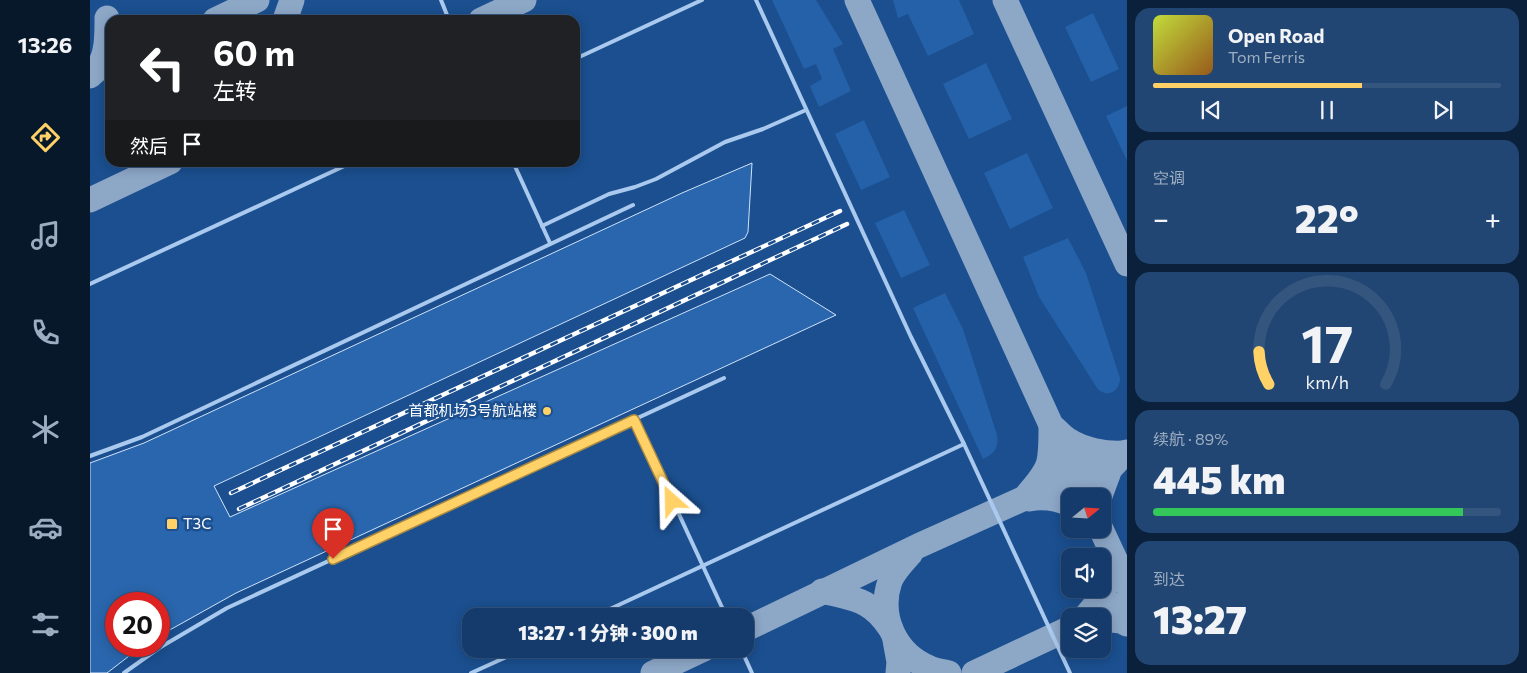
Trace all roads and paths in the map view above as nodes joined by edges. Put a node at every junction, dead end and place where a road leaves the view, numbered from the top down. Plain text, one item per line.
1 (441, 0) edge
2 (702, 0) edge
3 (756, 0) edge
4 (447, 15) edge
5 (580, 57) edge
6 (806, 110) junction
7 (342, 167) edge
8 (515, 167) edge
9 (633, 205) dead end
10 (542, 226) junction
11 (550, 243) junction
12 (90, 284) edge
13 (724, 378) dead end
14 (634, 420) junction
15 (964, 444) junction
16 (90, 456) edge
17 (702, 566) junction
18 (612, 608) edge
19 (722, 608) edge
20 (504, 658) edge
21 (745, 658) edge
22 (124, 673) edge
23 (472, 673) edge
24 (752, 673) edge
25 (1070, 673) edge

1 - 4 lane
2 - 5 lane
3 - 6 lane
6 - 10 lane
6 - 15 lane
7 - 12 lane
8 - 10 lane
9 - 11 lane
10 - 11 lane
11 - 16 lane
13 - 14 lane
14 - 17 lane
14 - 22 lane
15 - 17 lane
15 - 25 lane
17 - 18 lane
17 - 19 lane
20 - 23 lane
21 - 24 lane

